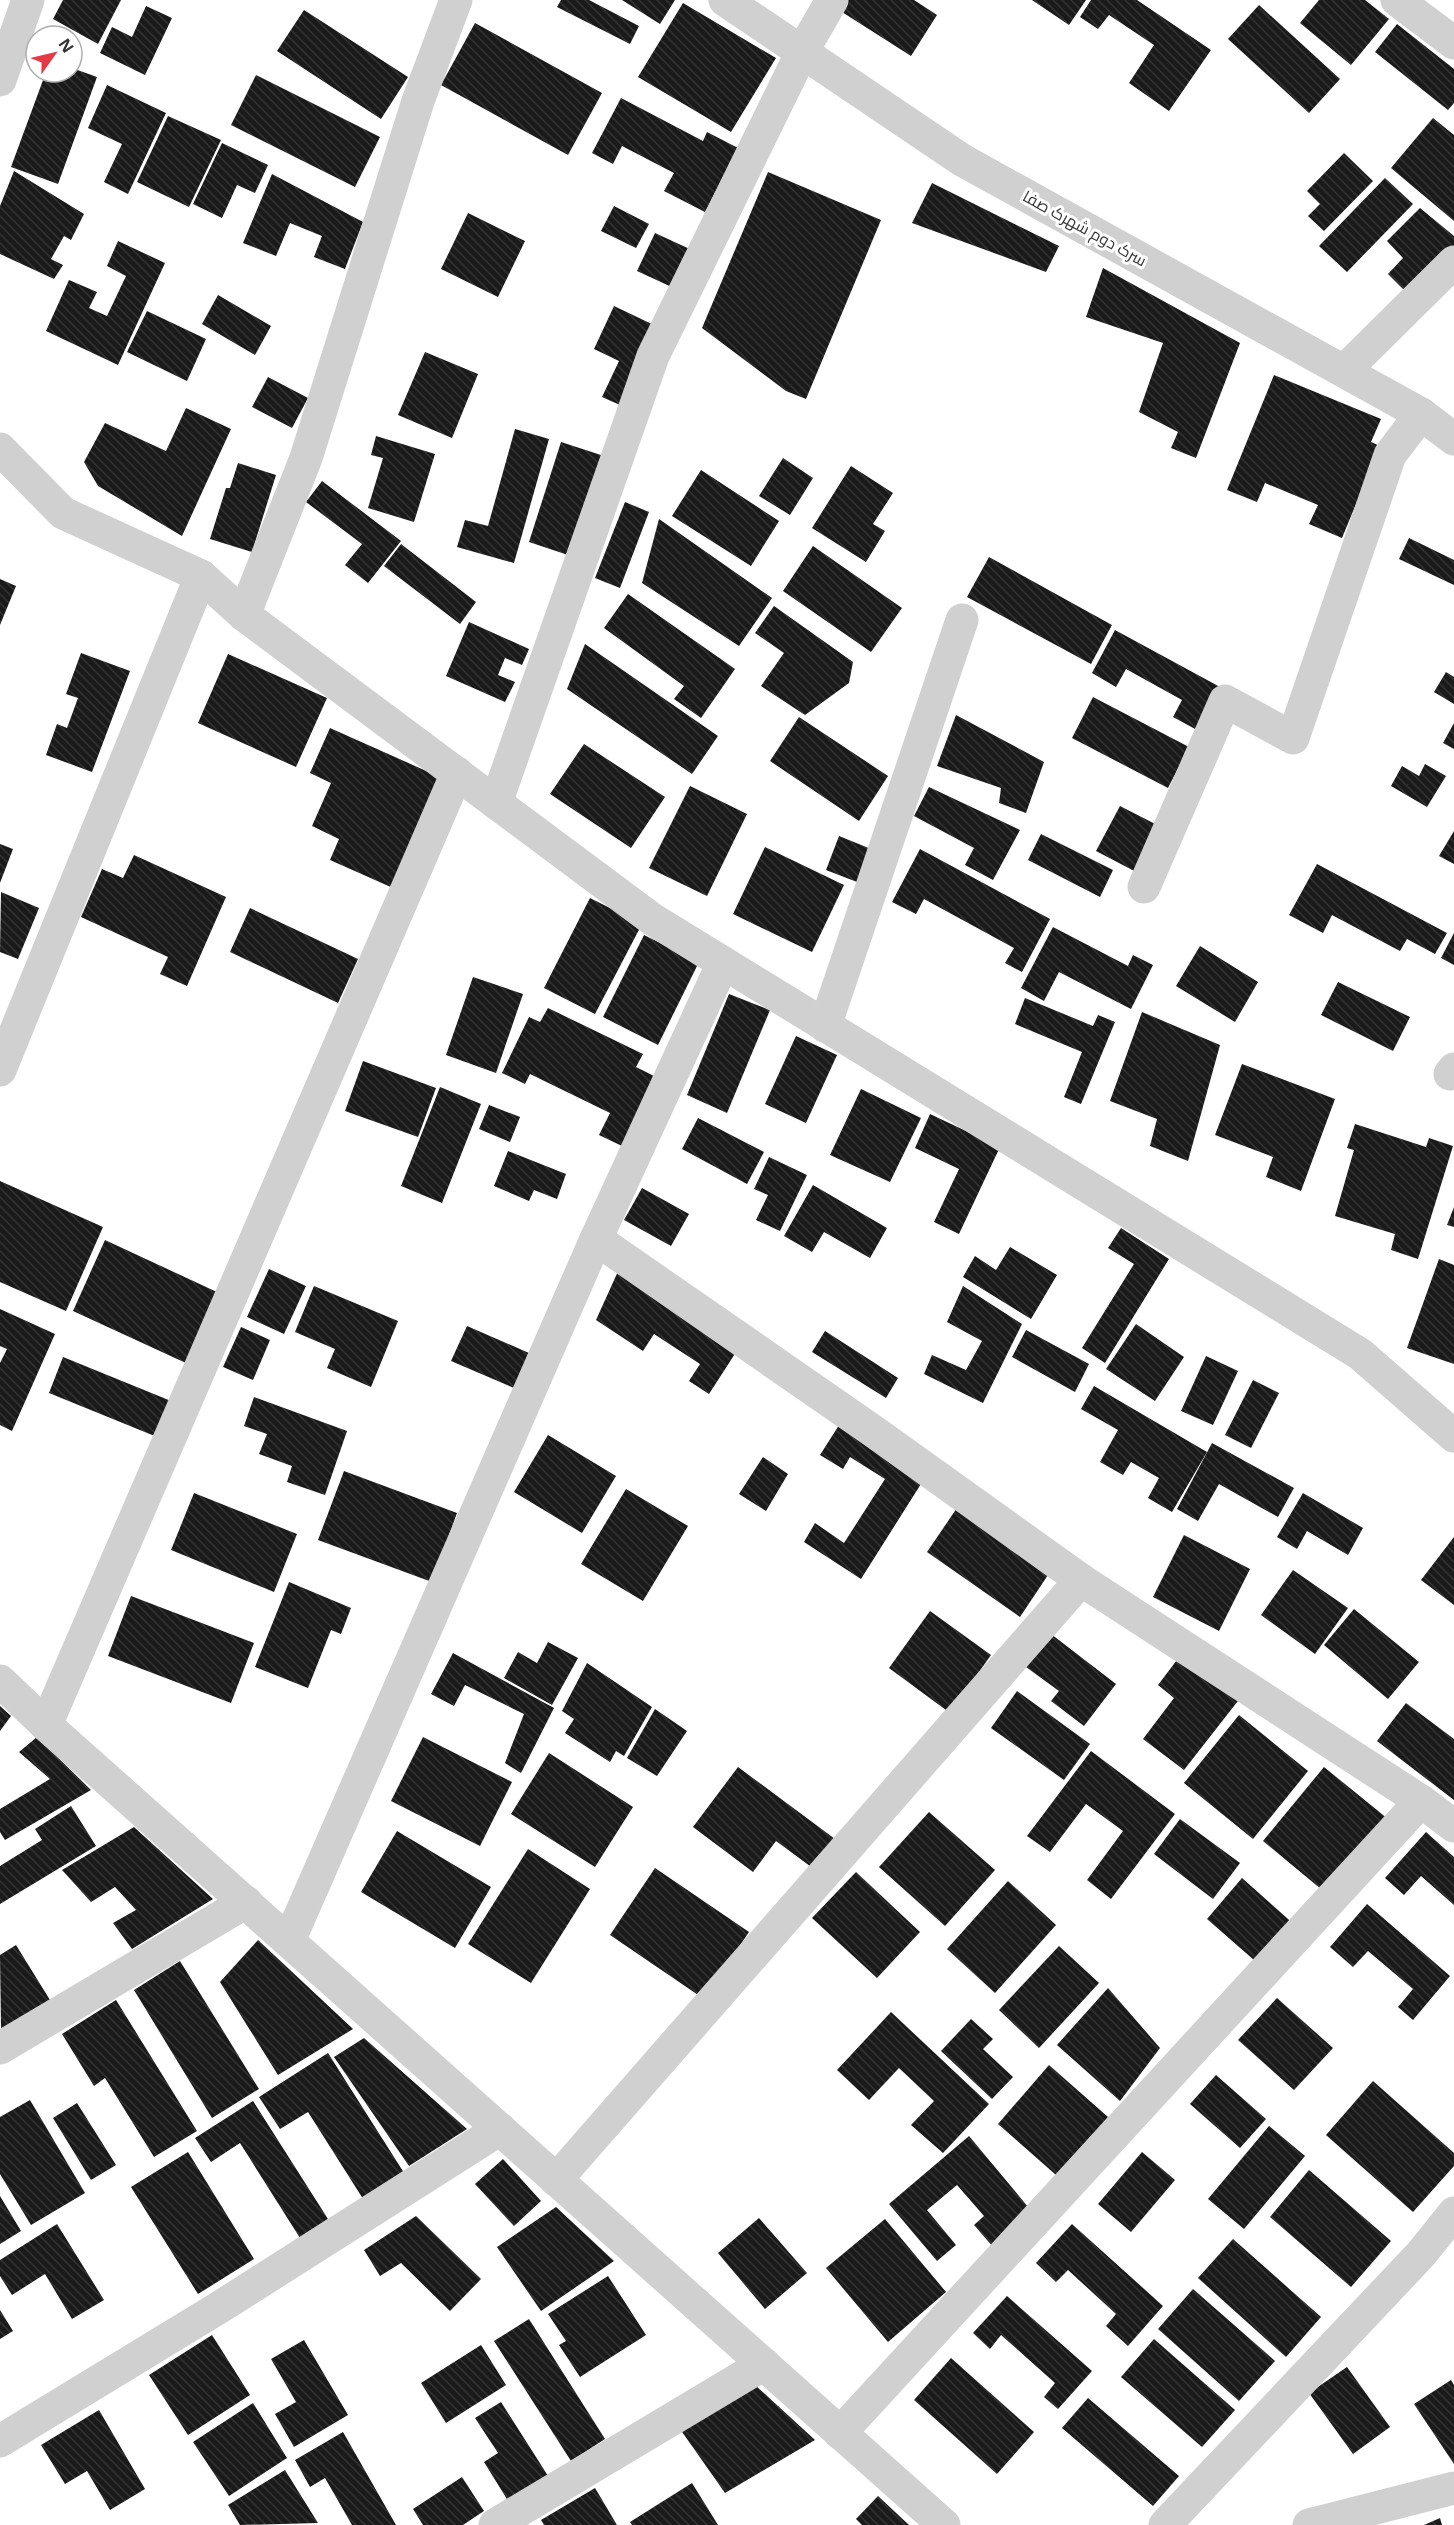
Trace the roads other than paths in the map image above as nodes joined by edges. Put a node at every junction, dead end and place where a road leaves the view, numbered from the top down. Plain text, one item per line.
1 (28, 0) edge
2 (456, 0) edge
3 (725, 0) edge
4 (832, 0) edge
5 (1397, 0) edge
6 (1454, 44) edge
7 (802, 52) junction
8 (0, 80) edge
9 (1454, 262) edge
10 (1344, 371) junction
11 (1421, 414) junction
12 (1454, 439) edge
13 (0, 449) edge
14 (201, 576) junction
15 (244, 615) junction
16 (962, 620) dead end
17 (457, 773) junction
18 (496, 803) junction
19 (1144, 887) dead end
20 (723, 963) junction
21 (825, 1026) junction
22 (0, 1070) edge
23 (596, 1239) junction
24 (1454, 1436) edge
25 (1081, 1580) junction
26 (0, 1681) edge
27 (46, 1725) junction
28 (1421, 1801) junction
29 (1454, 1826) edge
30 (246, 1902) junction
31 (289, 1941) junction
32 (0, 2048) edge
33 (500, 2129) junction
34 (556, 2180) junction
35 (1454, 2213) edge
36 (764, 2364) junction
37 (840, 2433) junction
38 (0, 2441) edge
39 (1454, 2487) edge
40 (495, 2525) edge
41 (944, 2525) edge
42 (1165, 2525) edge
43 (1309, 2525) edge

1 - 8 street
2 - 15 street
3 - 7 street, سرک دوم شهرک صفا
4 - 7 street
5 - 6 street
7 - 10 street, سرک دوم شهرک صفا
7 - 18 street
9 - 10 street
10 - 11 street, سرک دوم شهرک صفا
11 - 12 street, سرک دوم شهرک صفا
11 - 19 street
13 - 14 street
14 - 15 street
14 - 22 street
15 - 17 street
16 - 21 street
17 - 18 street
17 - 27 street
18 - 20 street
20 - 21 street
20 - 23 street
21 - 24 street
23 - 25 street
23 - 31 street
25 - 28 street
25 - 34 street
26 - 27 street
27 - 30 street
28 - 29 street
28 - 37 street
30 - 31 street
30 - 32 street
31 - 33 street
33 - 34 street
33 - 38 street
34 - 36 street
35 - 42 street
36 - 37 street
36 - 40 street
37 - 41 street
39 - 43 street

